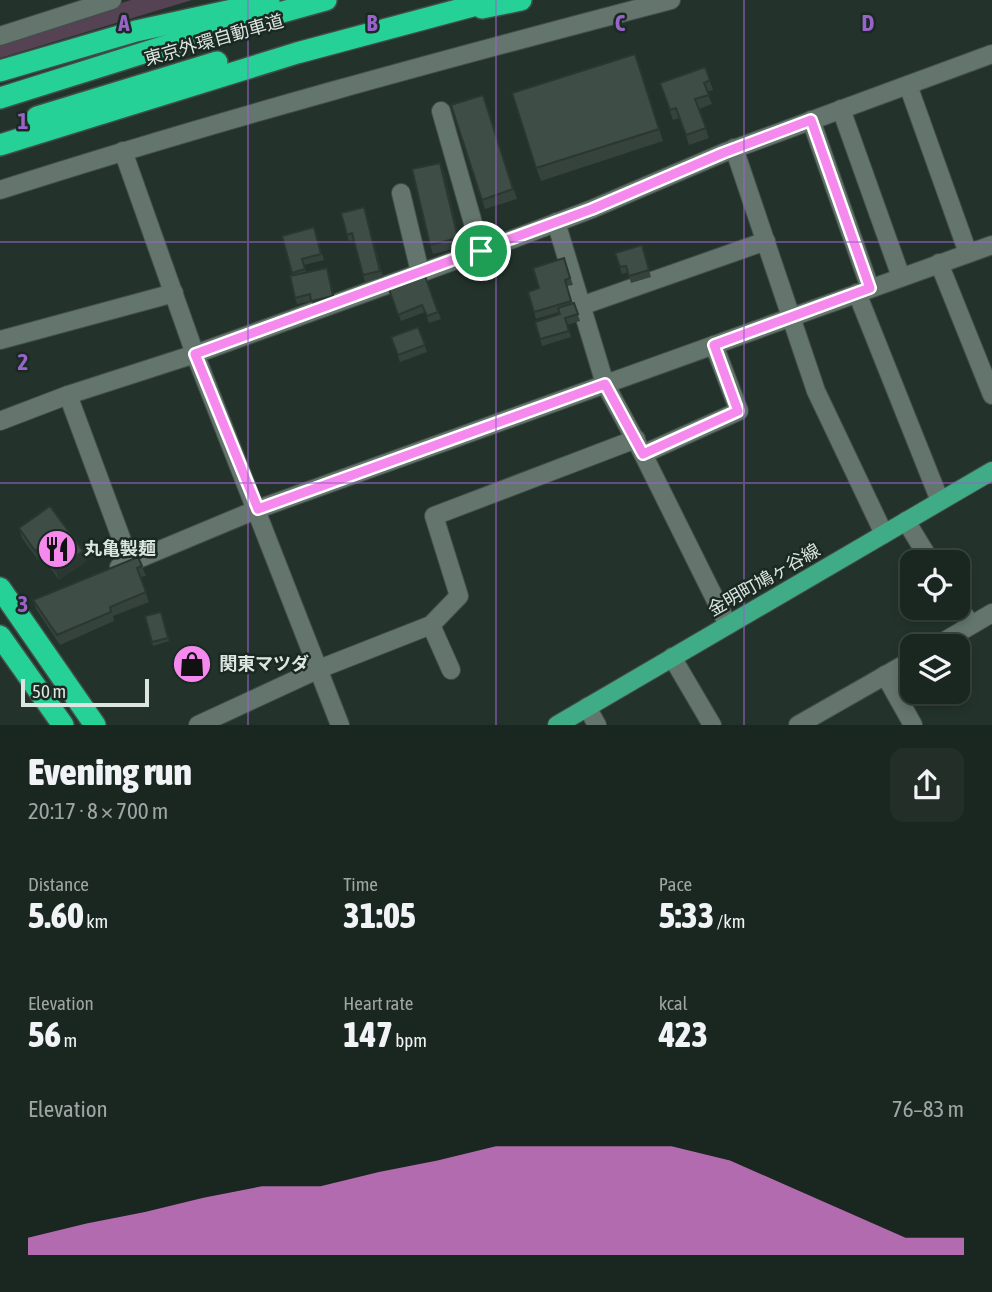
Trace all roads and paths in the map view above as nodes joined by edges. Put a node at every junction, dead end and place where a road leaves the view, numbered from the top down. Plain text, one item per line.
1 (112, 0) edge
2 (277, 0) edge
3 (326, 0) edge
4 (442, 0) edge
5 (495, 0) edge
6 (521, 0) edge
7 (670, 0) edge
8 (65, 7) edge
9 (419, 20) junction
10 (0, 36) edge
11 (297, 53) junction
12 (992, 54) edge
13 (0, 71) edge
14 (0, 83) edge
15 (908, 85) junction
16 (0, 98) edge
17 (841, 109) junction
18 (441, 111) dead end
19 (811, 120) junction
20 (0, 130) edge
21 (0, 145) edge
22 (734, 148) junction
23 (123, 151) junction
24 (0, 156) edge
25 (0, 190) edge
26 (401, 193) dead end
27 (556, 222) junction
28 (766, 241) junction
29 (992, 245) edge
30 (481, 251) junction
31 (968, 253) junction
32 (940, 264) junction
33 (420, 272) junction
34 (901, 277) junction
35 (863, 290) junction
36 (174, 293) junction
37 (581, 306) junction
38 (792, 318) junction
39 (0, 340) edge
40 (714, 345) junction
41 (195, 354) junction
42 (605, 384) junction
43 (68, 395) junction
44 (992, 395) edge
45 (0, 421) edge
46 (639, 446) junction
47 (992, 471) edge
48 (940, 501) junction
49 (258, 509) junction
50 (906, 522) junction
51 (884, 534) junction
52 (924, 550) edge
53 (130, 562) junction
54 (105, 573) edge
55 (0, 587) edge
56 (992, 613) edge
57 (968, 620) edge
58 (431, 625) junction
59 (728, 625) junction
60 (971, 625) junction
61 (956, 634) edge
62 (0, 636) edge
63 (672, 657) junction
64 (900, 667) edge
65 (319, 669) junction
66 (451, 670) dead end
67 (885, 675) junction
68 (587, 707) junction
69 (63, 725) edge
70 (95, 725) edge
71 (198, 725) edge
72 (340, 725) edge
73 (557, 725) edge
74 (597, 725) edge
75 (712, 725) edge
76 (798, 725) edge
77 (914, 725) edge

1 - 8 street
2 - 13 highway
2 - 14 highway
3 - 16 highway, 東京外環自動車道
4 - 20 highway, 東京外環自動車道
5 - 9 highway
6 - 9 highway
7 - 23 street
8 - 10 street
9 - 11 highway
11 - 21 highway
11 - 24 highway
12 - 15 street
15 - 17 street
15 - 31 street
17 - 19 street
17 - 34 street
18 - 30 street
19 - 22 street
19 - 35 street
22 - 27 street
22 - 28 street
23 - 25 street
23 - 36 street
26 - 33 street
27 - 30 street
27 - 37 street
28 - 37 street
28 - 38 street
29 - 31 street
30 - 33 street
31 - 32 street
32 - 34 street
32 - 44 street
33 - 41 street
34 - 35 street
35 - 38 street
35 - 48 street
36 - 39 street
36 - 41 street
37 - 42 street
38 - 40 street
38 - 51 street
40 - 42 street
40 - 46 street
41 - 43 street
41 - 49 street
42 - 46 street
42 - 49 street
43 - 45 street
43 - 53 street
46 - 58 street
46 - 59 street
47 - 48 main road, 金明町鳩ヶ谷線
48 - 50 main road, 金明町鳩ヶ谷線
49 - 53 street
49 - 65 street
50 - 51 main road, 金明町鳩ヶ谷線
50 - 52 street
51 - 59 main road, 金明町鳩ヶ谷線
53 - 54 street
55 - 70 highway
56 - 60 street
57 - 60 street
58 - 65 street
58 - 66 street
59 - 63 main road, 金明町鳩ヶ谷線
60 - 61 street
62 - 69 highway
63 - 68 main road, 金明町鳩ヶ谷線
63 - 75 street
64 - 67 street
65 - 71 street
65 - 72 street
67 - 76 street
67 - 77 street
68 - 73 main road, 金明町鳩ヶ谷線
68 - 74 street

